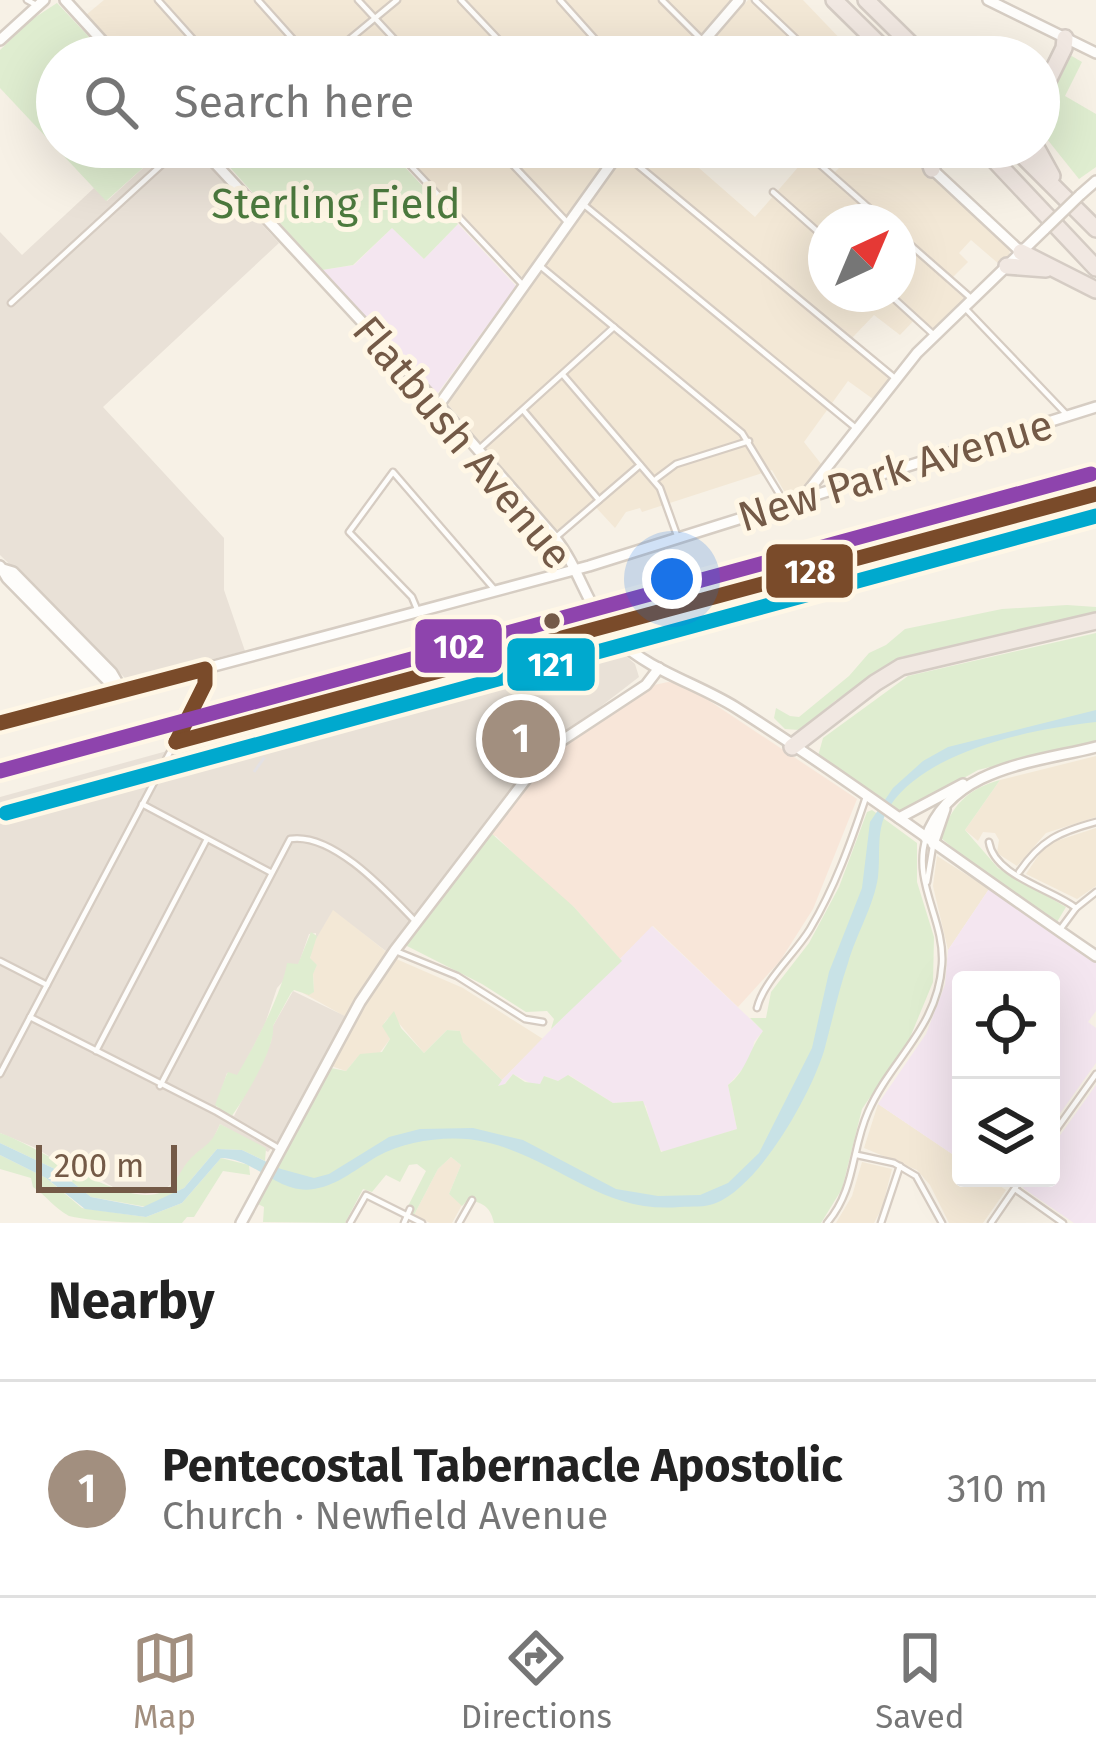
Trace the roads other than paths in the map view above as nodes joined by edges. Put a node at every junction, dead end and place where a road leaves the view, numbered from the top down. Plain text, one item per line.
1 (65, 0) edge
2 (158, 0) edge
3 (258, 0) edge
4 (358, 0) edge
5 (397, 0) edge
6 (461, 0) edge
7 (560, 0) edge
8 (662, 0) edge
9 (739, 0) edge
10 (755, 0) edge
11 (866, 0) edge
12 (988, 0) edge
13 (36, 2) edge
14 (837, 3) edge
15 (375, 18) junction
16 (886, 20) junction
17 (98, 36) edge
18 (190, 36) edge
19 (290, 36) edge
20 (353, 36) edge
21 (392, 36) edge
22 (495, 36) edge
23 (592, 36) edge
24 (698, 36) edge
25 (707, 36) edge
26 (793, 36) edge
27 (862, 36) edge
28 (871, 36) edge
29 (902, 36) edge
30 (906, 36) edge
31 (1065, 38) junction
32 (0, 40) edge
33 (1060, 46) edge
34 (1060, 50) edge
35 (1096, 53) edge
36 (158, 168) edge
37 (219, 168) edge
38 (413, 168) edge
39 (516, 168) edge
40 (607, 168) edge
41 (644, 168) edge
42 (824, 168) edge
43 (1002, 168) edge
44 (1035, 168) edge
45 (1047, 168) edge
46 (932, 170) edge
47 (1096, 181) edge
48 (773, 193) dead end
49 (582, 203) junction
50 (865, 204) edge
51 (1090, 222) edge
52 (808, 223) edge
53 (568, 224) junction
54 (916, 251) edge
55 (1021, 252) junction
56 (538, 265) junction
57 (1007, 266) junction
58 (1096, 268) edge
59 (1069, 275) junction
60 (523, 285) junction
61 (1096, 290) edge
62 (11, 303) dead end
63 (968, 303) junction
64 (909, 312) edge
65 (614, 327) junction
66 (934, 335) junction
67 (564, 376) junction
68 (896, 379) junction
69 (439, 405) junction
70 (1096, 407) edge
71 (524, 410) junction
72 (1068, 416) junction
73 (856, 429) junction
74 (749, 441) junction
75 (478, 450) junction
76 (640, 465) junction
77 (821, 474) junction
78 (655, 482) junction
79 (834, 490) junction
80 (599, 500) junction
81 (801, 500) junction
82 (786, 505) junction
83 (555, 538) junction
84 (677, 538) junction
85 (2, 567) edge
86 (575, 569) junction
87 (495, 590) junction
88 (418, 611) junction
89 (1096, 624) edge
90 (655, 666) junction
91 (206, 669) junction
92 (122, 690) junction
93 (0, 723) edge
94 (1096, 747) edge
95 (796, 749) junction
96 (968, 783) junction
97 (866, 797) junction
98 (142, 804) junction
99 (888, 812) junction
100 (1096, 822) edge
101 (207, 839) junction
102 (930, 841) junction
103 (989, 842) dead end
104 (272, 873) junction
105 (1018, 874) junction
106 (1096, 892) edge
107 (1076, 908) junction
108 (416, 922) junction
109 (1059, 931) junction
110 (394, 950) junction
111 (1096, 956) edge
112 (0, 961) edge
113 (47, 986) junction
114 (757, 1008) dead end
115 (30, 1017) junction
116 (543, 1022) dead end
117 (96, 1051) junction
118 (0, 1074) edge
119 (1096, 1074) edge
120 (160, 1086) junction
121 (1060, 1124) edge
122 (277, 1154) junction
123 (857, 1155) junction
124 (900, 1166) junction
125 (1015, 1189) joint
126 (472, 1200) dead end
127 (407, 1216) edge
128 (242, 1223) edge
129 (350, 1223) edge
130 (422, 1223) edge
131 (459, 1223) edge
132 (827, 1223) edge
133 (881, 1223) edge
134 (942, 1223) edge
135 (991, 1223) edge
136 (1064, 1223) edge

1 - 17 street
2 - 18 street
3 - 19 street
4 - 15 street
5 - 15 street
6 - 22 street
7 - 23 street
8 - 24 street
9 - 25 street
10 - 26 street
11 - 16 highway
12 - 31 street
13 - 32 street
14 - 27 highway
14 - 28 highway
15 - 20 street
15 - 21 street
16 - 29 highway
16 - 30 highway
31 - 33 highway
31 - 34 highway
31 - 35 street
36 - 62 street
37 - 69 street, Flatbush Avenue
38 - 60 street
39 - 53 street
40 - 49 street
41 - 68 street
42 - 50 street
43 - 58 highway
44 - 51 highway
45 - 51 highway
46 - 55 street
47 - 55 street, bridge
48 - 52 street
49 - 53 street
49 - 73 street
53 - 56 street
54 - 63 street
55 - 57 street
55 - 59 highway
56 - 60 street
56 - 65 street
57 - 59 highway
57 - 63 street
59 - 61 highway
60 - 69 street
63 - 66 street
63 - 72 street
64 - 66 street
65 - 67 street
65 - 74 street
66 - 68 street
67 - 71 street
67 - 76 street
68 - 73 street
69 - 75 street, Flatbush Avenue
70 - 72 street, New Park Avenue
71 - 75 street
71 - 80 street
72 - 79 street, New Park Avenue
73 - 77 street
74 - 78 street
74 - 82 street
75 - 83 street, Flatbush Avenue
76 - 78 street
76 - 80 street
77 - 79 street
77 - 81 street
78 - 84 street
79 - 81 street, New Park Avenue
80 - 83 street
81 - 82 street, New Park Avenue
82 - 84 street, New Park Avenue
83 - 86 street, Flatbush Avenue
84 - 86 street, New Park Avenue
85 - 92 street
86 - 87 street, New Park Avenue
86 - 90 street, Flatbush Avenue
87 - 88 street, New Park Avenue
87 - 88 street
88 - 91 street, New Park Avenue
89 - 95 highway
90 - 95 street, Flatbush Avenue
90 - 108 street
91 - 92 street, New Park Avenue
91 - 98 street
92 - 93 street, New Park Avenue
94 - 96 street
95 - 97 street, Flatbush Avenue
96 - 99 street
96 - 102 street
97 - 99 street, Flatbush Avenue
97 - 114 street
98 - 101 street
98 - 113 street
99 - 102 street, Flatbush Avenue
100 - 105 street
101 - 104 street
101 - 117 street
102 - 109 street, Flatbush Avenue
102 - 123 street
103 - 105 street
104 - 108 street
104 - 120 street
105 - 107 street
106 - 107 street
107 - 109 street
108 - 110 street
109 - 111 street, Flatbush Avenue
110 - 116 street
110 - 122 street
112 - 113 street
113 - 115 street
115 - 117 street
115 - 118 street
117 - 120 street
119 - 121 street
120 - 122 street
122 - 128 street
123 - 124 street
123 - 132 street
124 - 133 street
124 - 134 street
125 - 135 street
125 - 136 street
126 - 131 street
127 - 129 street
127 - 130 street

